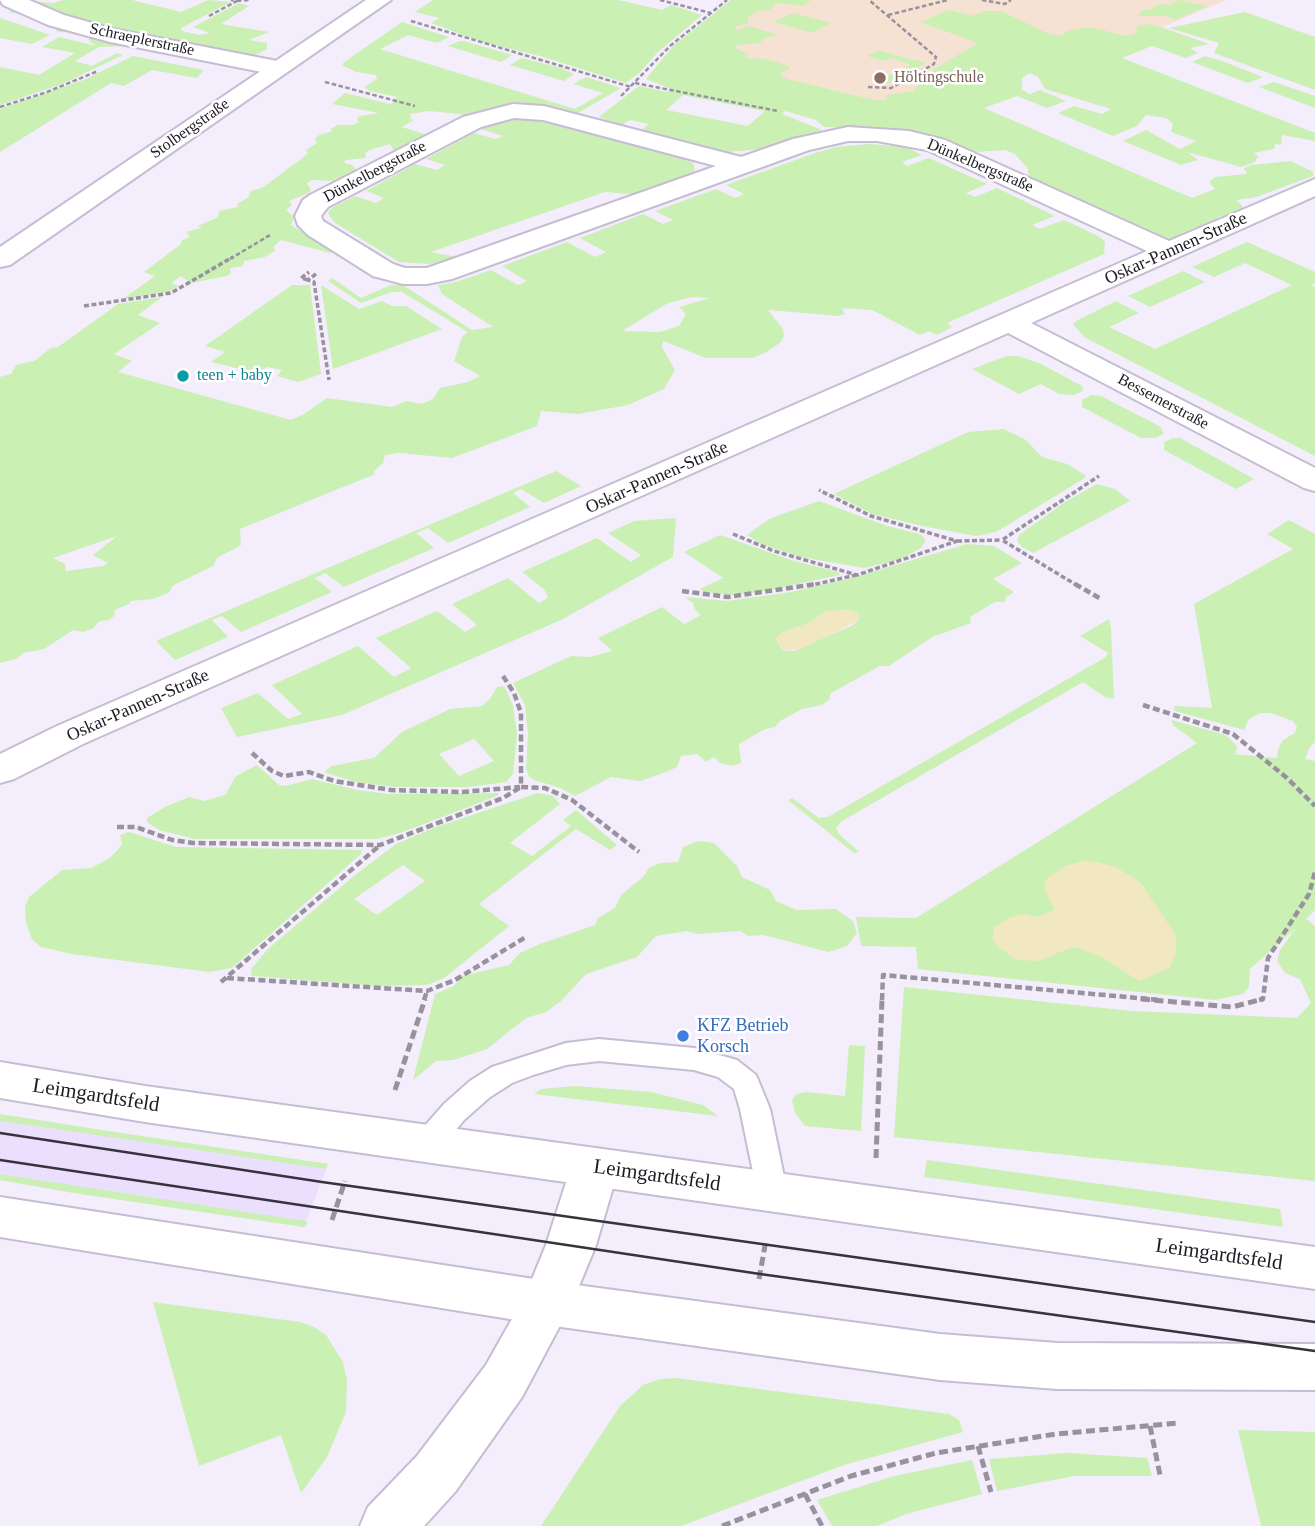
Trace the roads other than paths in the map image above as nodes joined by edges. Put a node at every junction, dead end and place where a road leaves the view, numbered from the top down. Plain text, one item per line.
1 (11, 0) edge
2 (380, 0) edge
3 (277, 68) junction
4 (741, 165) junction
5 (1315, 187) edge
6 (1169, 251) junction
7 (0, 259) edge
8 (1010, 323) junction
9 (1315, 481) edge
10 (0, 769) edge
11 (0, 1080) edge
12 (427, 1144) junction
13 (595, 1167) junction
14 (772, 1191) junction
15 (0, 1217) edge
16 (1315, 1268) edge
17 (547, 1303) junction
18 (1315, 1367) edge
19 (388, 1526) edge

1 - 3 street, Schraeplerstraße
2 - 3 street, Stolbergstraße
3 - 7 street, Stolbergstraße
4 - 4 street, Dünkelbergstraße
4 - 6 street, Dünkelbergstraße
5 - 6 street, Oskar-Pannen-Straße
6 - 8 street, Oskar-Pannen-Straße
8 - 9 street, Bessemerstraße
8 - 10 street, Oskar-Pannen-Straße
11 - 12 street, Leimgardtsfeld
12 - 13 street, Leimgardtsfeld
12 - 14 lane
13 - 14 street, Leimgardtsfeld
13 - 17 street
14 - 16 street, Leimgardtsfeld
15 - 17 street
17 - 18 street
17 - 19 street

